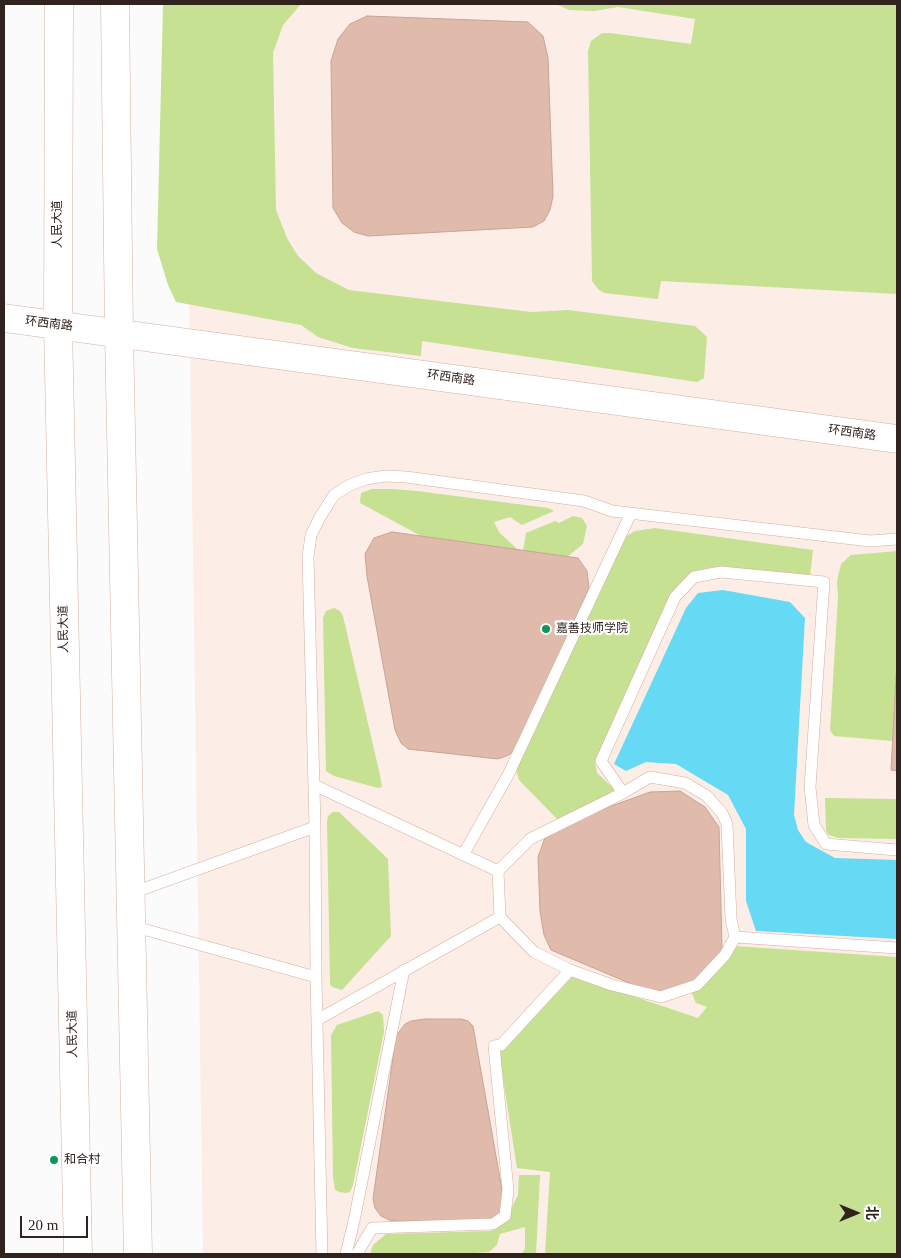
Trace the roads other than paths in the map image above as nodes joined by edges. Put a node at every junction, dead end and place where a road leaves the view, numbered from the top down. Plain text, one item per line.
1 (59, 13) edge
2 (115, 16) edge
3 (4, 318) edge
4 (58, 325) junction
5 (119, 333) junction
6 (897, 439) edge
7 (631, 513) junction
8 (897, 539) edge
9 (314, 786) junction
10 (623, 793) junction
11 (315, 826) junction
12 (897, 850) edge
13 (463, 855) junction
14 (498, 871) junction
15 (130, 894) junction
16 (500, 917) junction
17 (131, 926) junction
18 (735, 936) junction
19 (897, 948) edge
20 (404, 970) junction
21 (570, 970) junction
22 (316, 977) junction
23 (317, 1020) junction
24 (78, 1254) edge
25 (138, 1254) edge
26 (322, 1254) edge
27 (346, 1254) edge
28 (357, 1254) edge

1 - 4 main road, 人民大道
2 - 5 main road
3 - 4 main road, 环西南路
4 - 5 main road, 环西南路
4 - 24 main road, 人民大道
5 - 6 main road, 环西南路
5 - 15 main road
7 - 8 lane
7 - 9 lane
7 - 13 lane
9 - 11 lane
9 - 13 lane
10 - 12 lane
10 - 14 lane
10 - 18 lane
11 - 15 lane
11 - 22 lane
13 - 14 lane
14 - 16 lane
15 - 17 main road
16 - 20 lane
16 - 21 lane
17 - 22 lane
17 - 25 main road
18 - 19 lane
18 - 21 lane
20 - 23 lane
20 - 27 lane
21 - 28 lane
22 - 23 lane
23 - 26 lane

